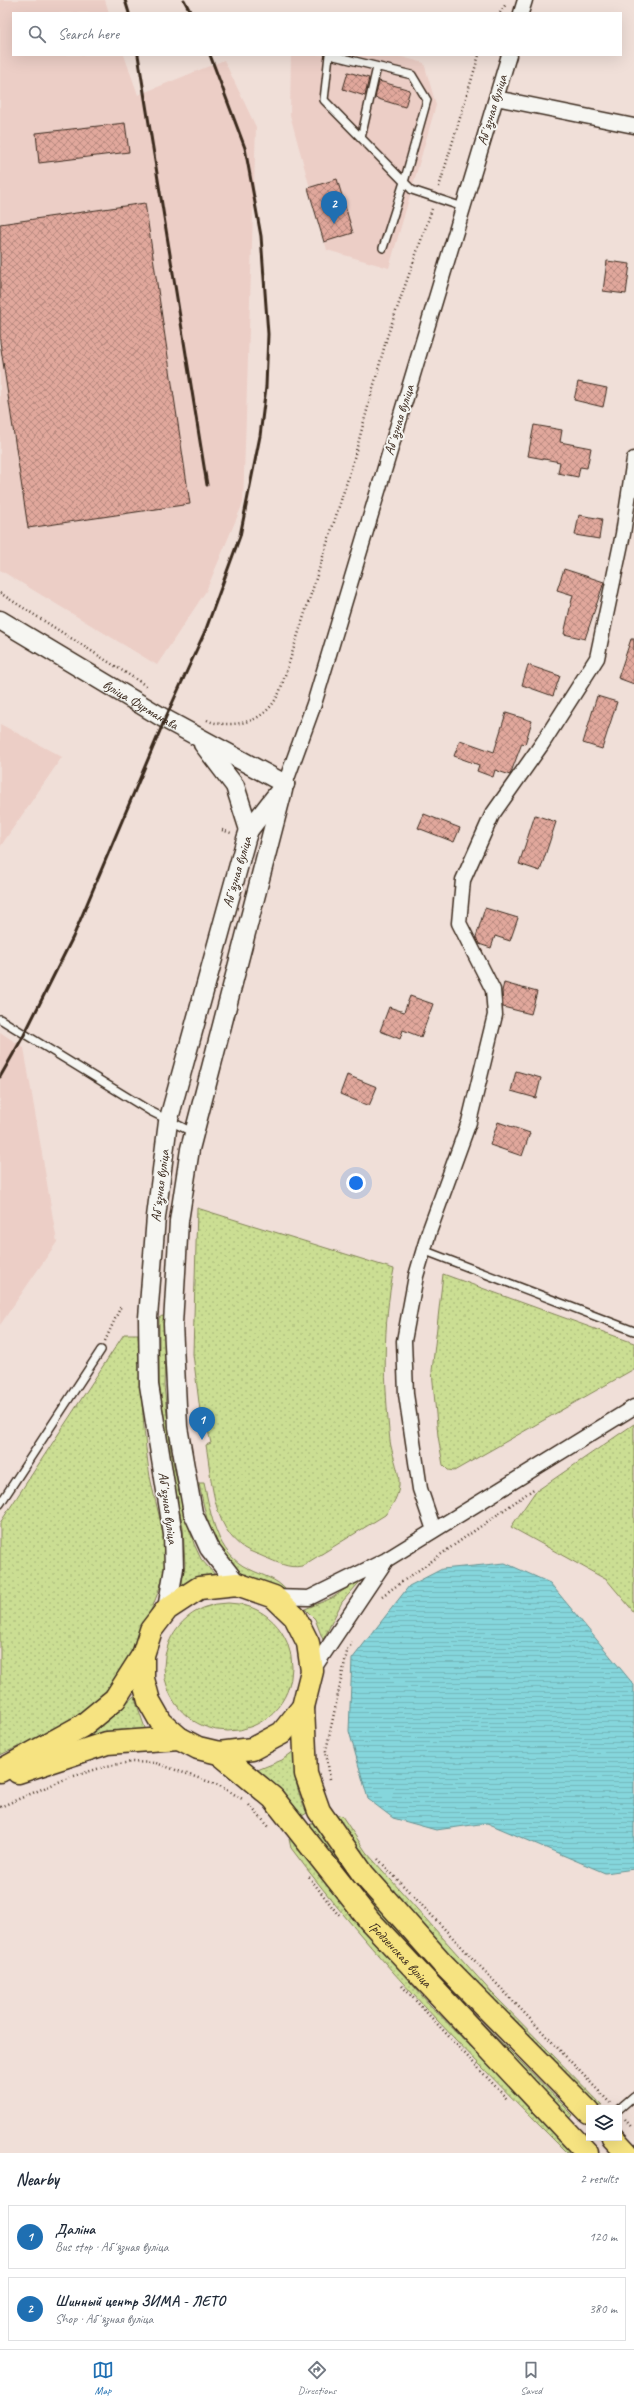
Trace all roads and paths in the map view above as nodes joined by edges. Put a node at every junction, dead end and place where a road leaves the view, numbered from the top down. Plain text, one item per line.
1 (508, 0) edge
2 (525, 0) edge
3 (501, 12) edge
4 (521, 12) edge
5 (330, 56) edge
6 (334, 56) edge
7 (479, 56) edge
8 (509, 56) edge
9 (377, 67) junction
10 (496, 98) junction
11 (634, 126) edge
12 (361, 138) junction
13 (404, 182) junction
14 (435, 199) junction
15 (463, 207) junction
16 (383, 248) dead end
17 (634, 459) edge
18 (0, 593) edge
19 (0, 620) edge
20 (153, 690) dead end
21 (201, 717) dead end
22 (198, 737) junction
23 (285, 784) junction
24 (249, 830) junction
25 (0, 1019) edge
26 (168, 1122) junction
27 (194, 1133) junction
28 (423, 1250) junction
29 (121, 1306) dead end
30 (634, 1331) edge
31 (101, 1350) joint
32 (634, 1407) edge
33 (540, 1484) dead end
34 (0, 1504) edge
35 (434, 1530) junction
36 (386, 1560) junction
37 (236, 1584) junction
38 (274, 1598) junction
39 (377, 1602) dead end
40 (167, 1608) junction
41 (356, 1634) dead end
42 (143, 1655) junction
43 (312, 1671) junction
44 (303, 1707) junction
45 (179, 1738) junction
46 (219, 1753) junction
47 (0, 1771) edge
48 (0, 1778) edge
49 (330, 1782) dead end
50 (0, 1807) edge
51 (274, 1833) dead end
52 (377, 1858) dead end
53 (307, 1875) dead end
54 (341, 1918) dead end
55 (398, 1982) dead end
56 (634, 2096) edge
57 (512, 2104) dead end
58 (611, 2105) edge
59 (622, 2106) edge
60 (586, 2109) edge
61 (624, 2119) dead end
62 (634, 2130) edge
63 (616, 2141) edge
64 (584, 2146) edge
65 (627, 2153) edge

1 - 3 path
2 - 4 street
5 - 12 lane
6 - 9 lane
7 - 14 path
8 - 10 street, Абʼязная вуліца
9 - 12 lane
9 - 13 lane
10 - 11 street
10 - 15 street, Абʼязная вуліца
12 - 13 lane
13 - 14 lane
13 - 16 lane
14 - 15 lane
14 - 21 path
15 - 23 street, Абʼязная вуліца
17 - 28 street
18 - 20 path
19 - 22 street, вуліца Фурманава
22 - 23 street, вуліца Фурманава
22 - 24 street
23 - 24 street, Абʼязная вуліца
23 - 27 street, Абʼязная вуліца
24 - 26 street, Абʼязная вуліца
25 - 26 lane
26 - 27 lane
26 - 40 street, Абʼязная вуліца
27 - 37 street, Абʼязная вуліца
28 - 30 lane
28 - 35 street
29 - 31 path
31 - 34 lane
32 - 35 street
33 - 39 path
35 - 36 street
36 - 38 street
36 - 43 street
37 - 38 main road, Абʼязная вуліца
37 - 40 main road, Абʼязная вуліца
38 - 43 main road, Абʼязная вуліца
40 - 42 main road, Абʼязная вуліца
41 - 49 path
42 - 45 main road, Абʼязная вуліца
42 - 47 main road, Абʼязная вуліца
43 - 44 main road, Абʼязная вуліца
44 - 46 main road, Абʼязная вуліца
44 - 60 main road, Гродзенская вуліца
45 - 46 main road, Абʼязная вуліца
45 - 48 main road
46 - 64 main road, Гродзенская вуліца
50 - 51 path
52 - 58 path
53 - 54 path
55 - 57 path
56 - 59 lane
61 - 62 path
63 - 65 main road

